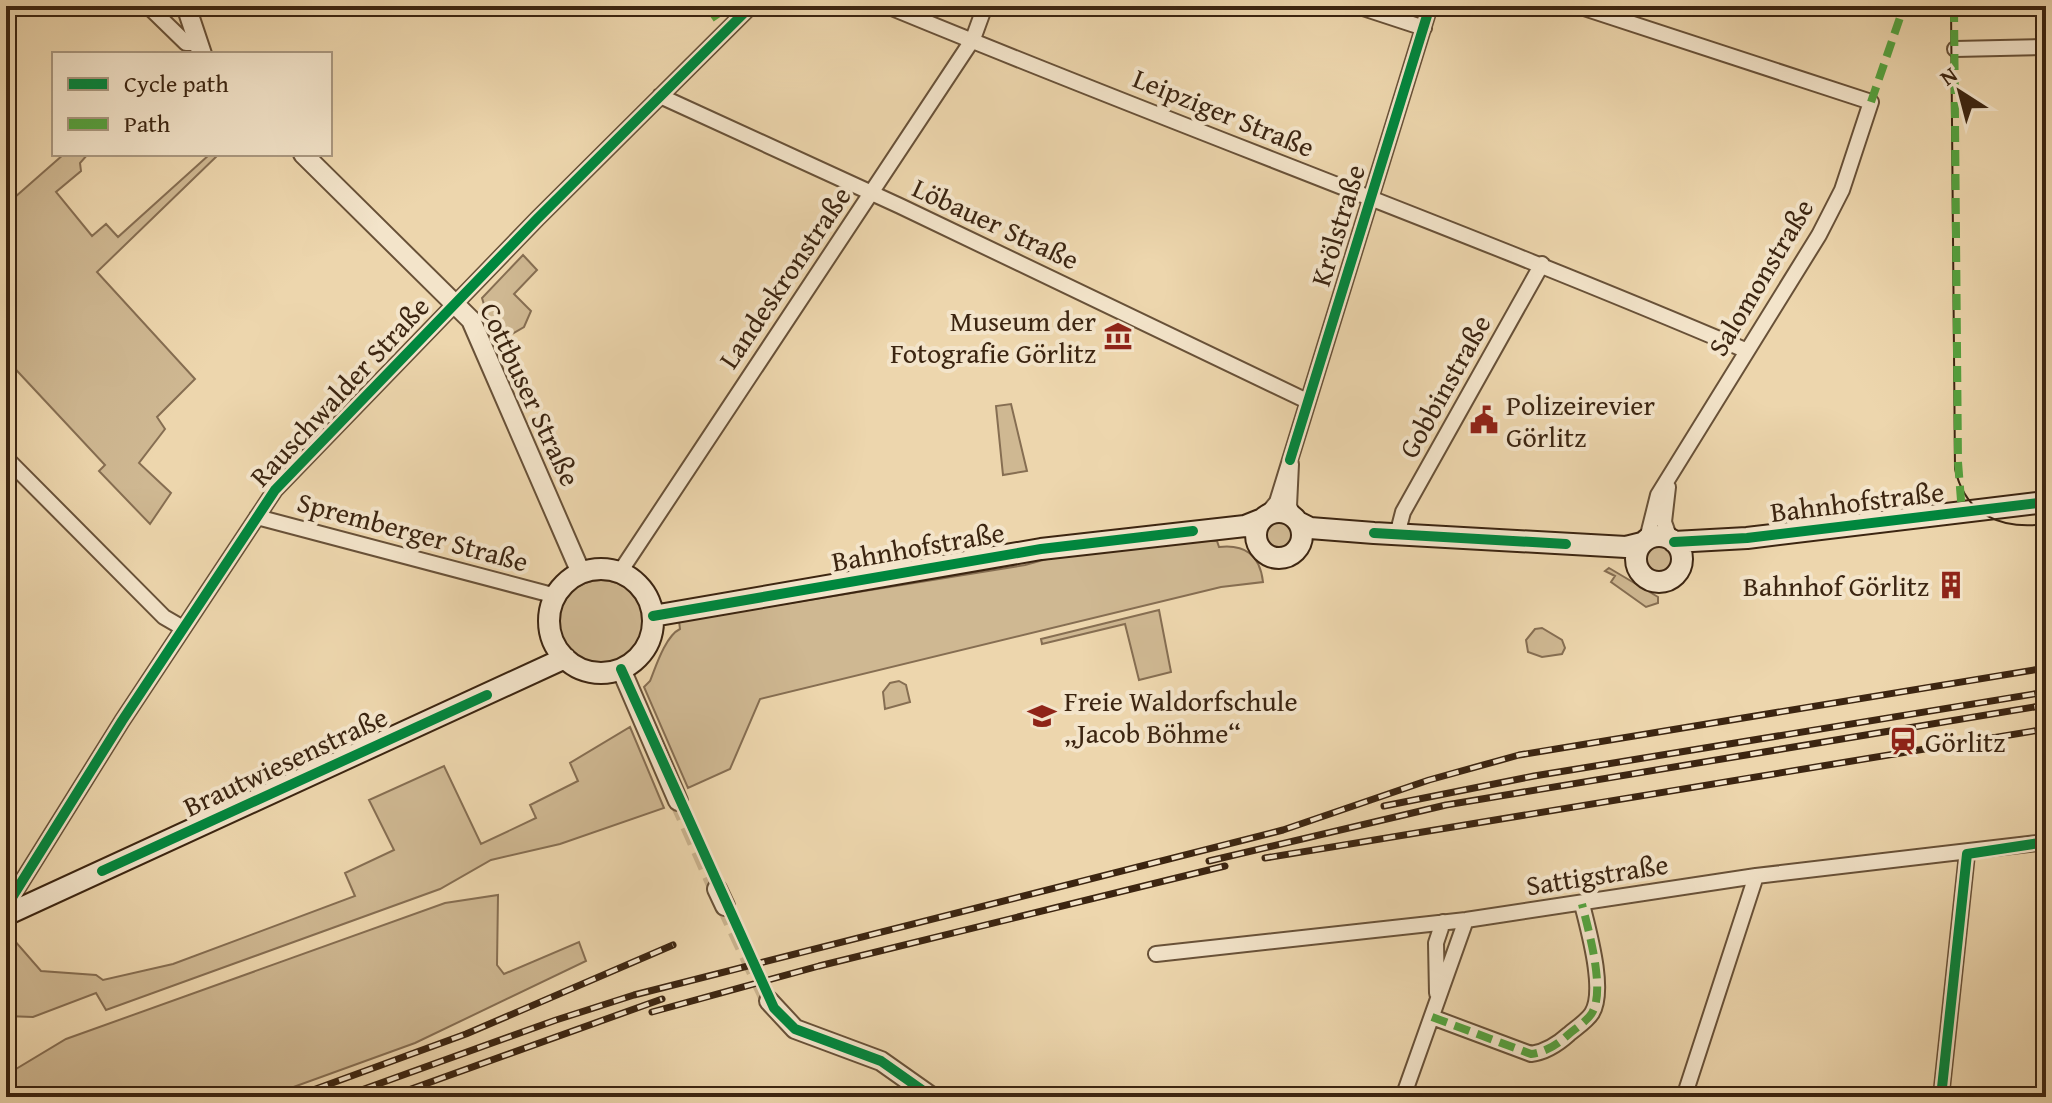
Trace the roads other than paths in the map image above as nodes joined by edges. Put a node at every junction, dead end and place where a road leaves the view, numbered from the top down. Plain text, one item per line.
1 (148, 6) edge
2 (186, 6) edge
3 (751, 6) edge
4 (887, 6) edge
5 (985, 6) edge
6 (1357, 6) edge
7 (1430, 6) edge
8 (1578, 6) edge
9 (903, 10) edge
10 (1424, 28) junction
11 (973, 39) junction
12 (2039, 47) edge
13 (199, 48) edge
14 (1955, 49) dead end
15 (660, 96) junction
16 (305, 156) edge
17 (871, 193) junction
18 (1370, 199) junction
19 (1542, 264) junction
20 (456, 301) junction
21 (1745, 350) junction
22 (1307, 401) junction
23 (6, 458) edge
24 (1290, 460) junction
25 (1674, 471) junction
26 (2046, 502) edge
27 (257, 517) junction
28 (1263, 518) junction
29 (1296, 519) junction
30 (1193, 531) junction
31 (1374, 533) junction
32 (1397, 535) junction
33 (1747, 538) junction
34 (1672, 540) junction
35 (1645, 541) junction
36 (1256, 542) junction
37 (1566, 544) junction
38 (1298, 547) junction
39 (1681, 566) junction
40 (1637, 569) junction
41 (620, 572) junction
42 (581, 573) junction
43 (556, 596) junction
44 (653, 616) junction
45 (183, 628) junction
46 (565, 658) junction
47 (621, 669) junction
48 (678, 801) tunnel mouth
49 (2046, 842) edge
50 (1967, 854) junction
51 (1756, 876) junction
52 (1582, 904) junction
53 (6, 907) edge
54 (6, 915) edge
55 (1466, 920) junction
56 (1443, 922) junction
57 (1156, 954) dead end
58 (769, 1001) tunnel mouth
59 (1432, 1017) junction
60 (932, 1097) edge
61 (1403, 1097) edge
62 (1684, 1097) edge
63 (1941, 1097) edge

1 - 13 street
2 - 13 street
3 - 15 street, Rauschwalder Straße
4 - 9 street, Leipziger Straße
5 - 11 street, Landeskronstraße
6 - 10 street
7 - 10 street, Krölstraße
8 - 21 street, Salomonstraße
9 - 11 street, Leipziger Straße
10 - 18 street, Krölstraße
11 - 17 street, Landeskronstraße
11 - 18 street, Leipziger Straße
12 - 14 street
15 - 17 street, Löbauer Straße
15 - 20 street, Rauschwalder Straße
16 - 20 street, Cottbuser Straße
17 - 22 street, Löbauer Straße
17 - 41 street, Landeskronstraße
18 - 19 street, Leipziger Straße
18 - 22 street, Krölstraße
19 - 21 street, Leipziger Straße
19 - 32 street, Gobbinstraße
20 - 27 street, Rauschwalder Straße
20 - 42 street, Cottbuser Straße
21 - 25 street, Salomonstraße
22 - 24 street, Krölstraße
23 - 45 street
24 - 28 street, Krölstraße
24 - 29 street, Krölstraße
25 - 34 street, Salomonstraße
25 - 35 street, Salomonstraße
26 - 33 main road, Bahnhofstraße
27 - 43 street, Spremberger Straße
27 - 45 street, Rauschwalder Straße
28 - 29 main road
28 - 30 main road, Bahnhofstraße
28 - 36 main road, Krölstraße
29 - 31 main road, Bahnhofstraße
29 - 38 main road, Krölstraße
30 - 36 main road, Bahnhofstraße
30 - 44 main road, Bahnhofstraße
31 - 32 main road, Bahnhofstraße
31 - 38 main road, Bahnhofstraße
32 - 37 main road, Bahnhofstraße
33 - 34 main road, Bahnhofstraße
33 - 39 main road, Bahnhofstraße
34 - 35 main road, Bahnhofstraße
34 - 39 main road
35 - 37 main road, Bahnhofstraße
35 - 40 main road
36 - 38 main road
37 - 40 main road, Bahnhofstraße
39 - 40 main road, Bahnhofstraße
41 - 42 main road
41 - 44 main road
42 - 43 main road
43 - 46 main road
44 - 47 main road
45 - 53 street, Rauschwalder Straße
46 - 47 main road
46 - 54 main road, Brautwiesenstraße
47 - 48 street
49 - 50 street, Sattigstraße
50 - 51 street, Sattigstraße
50 - 63 street
51 - 52 street, Sattigstraße
51 - 62 street
52 - 55 street, Sattigstraße
52 - 59 street
55 - 56 street, Sattigstraße
55 - 59 street
56 - 57 street, Sattigstraße
56 - 59 street
58 - 60 street
59 - 61 street

